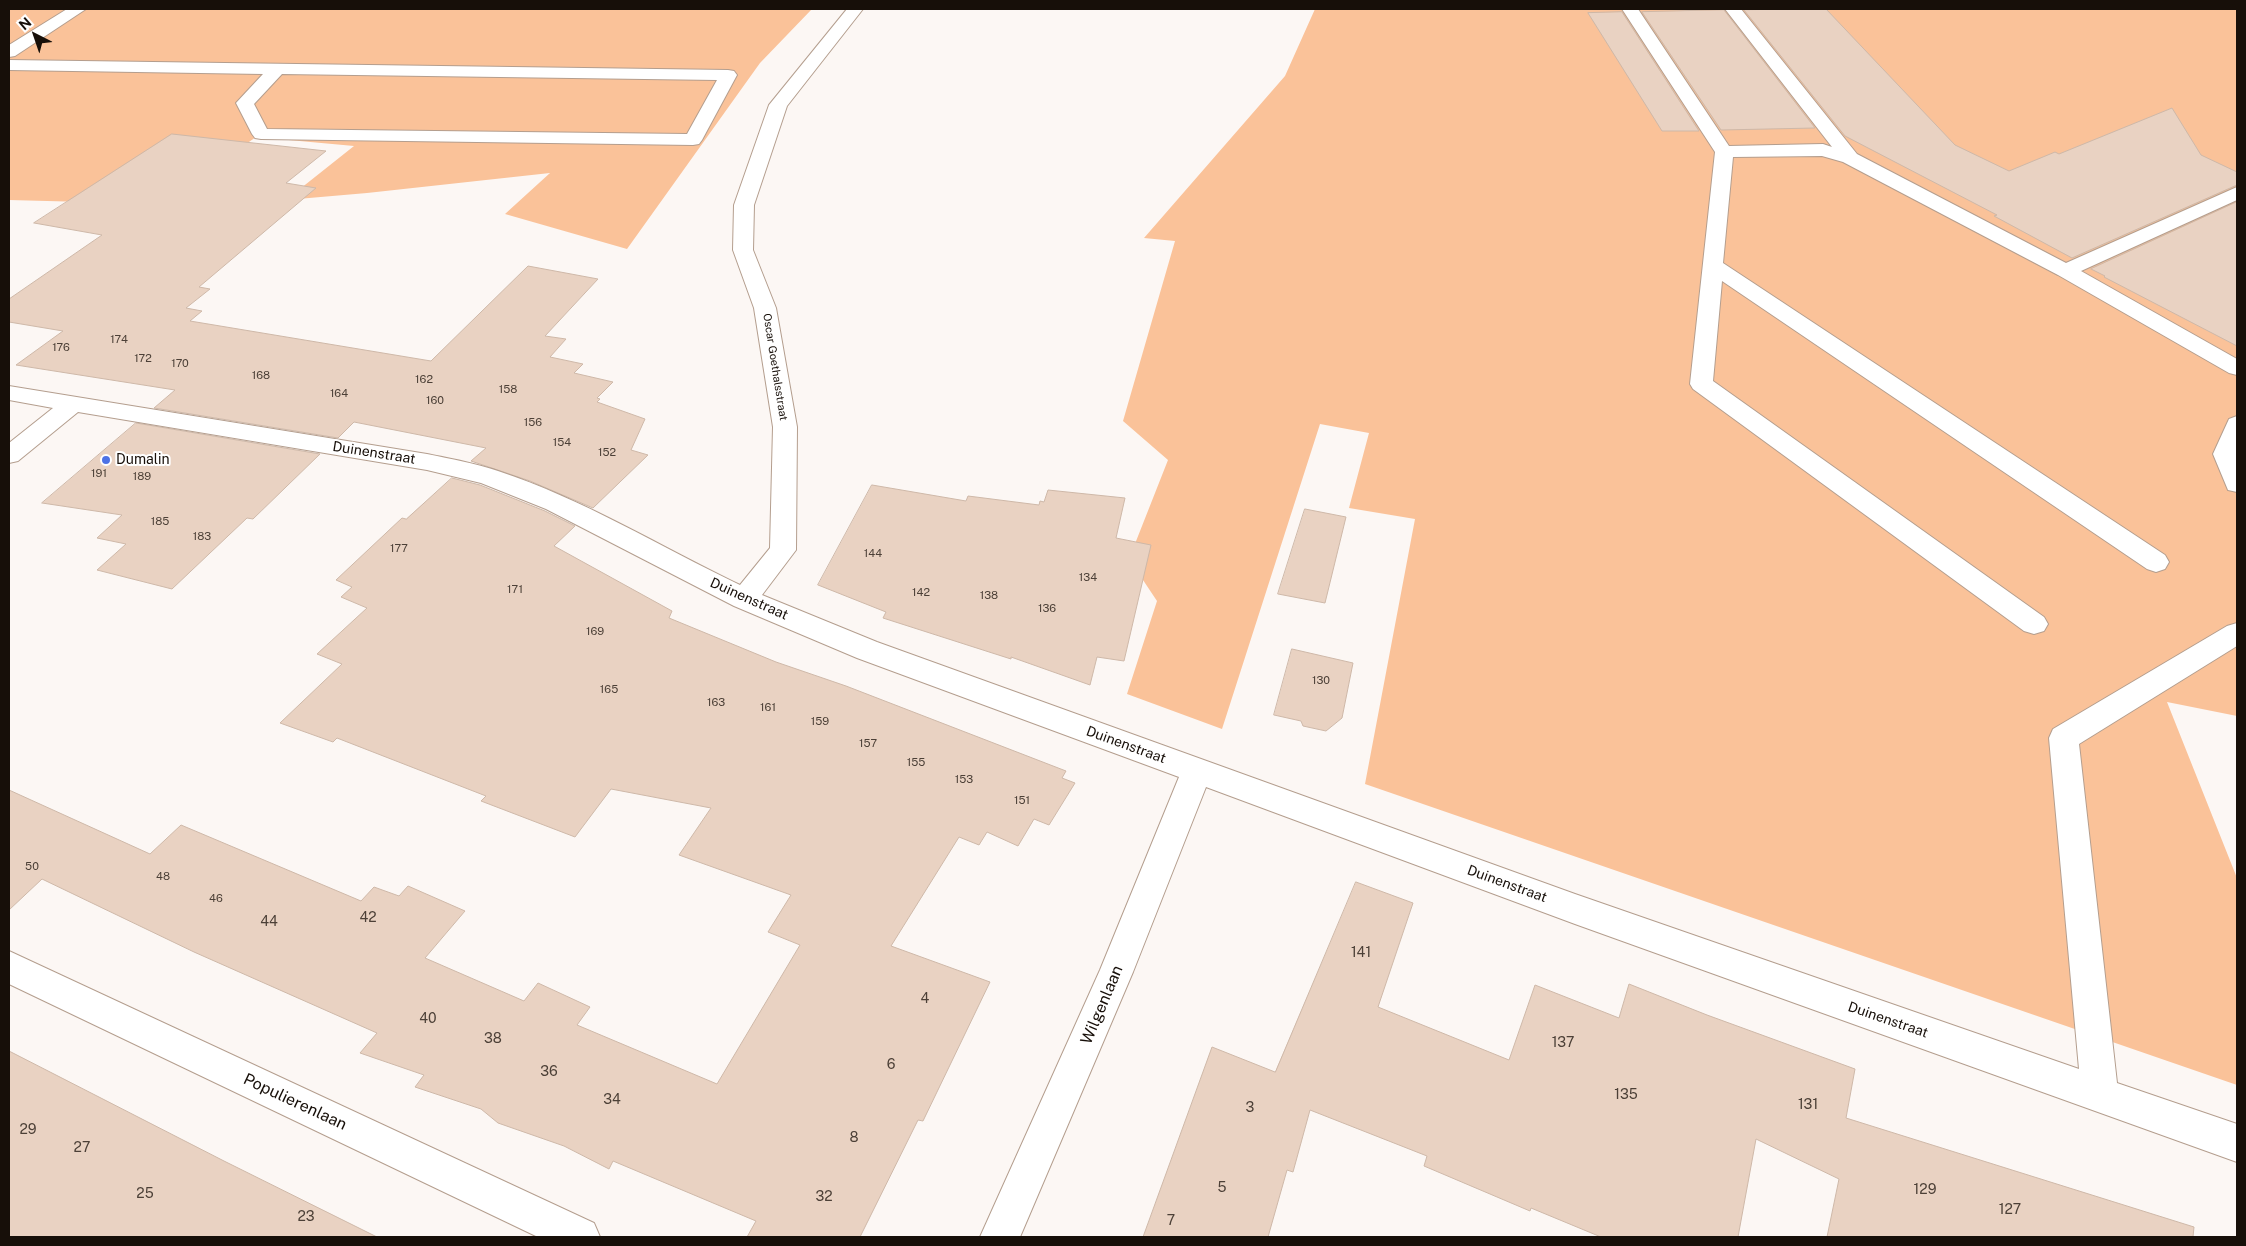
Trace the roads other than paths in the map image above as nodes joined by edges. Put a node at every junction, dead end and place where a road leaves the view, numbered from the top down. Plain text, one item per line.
1 (78, 9) edge
2 (855, 9) edge
3 (1630, 9) edge
4 (1733, 9) edge
5 (9, 52) edge
6 (9, 65) edge
7 (277, 69) junction
8 (1724, 152) junction
9 (1850, 158) junction
10 (2237, 193) edge
11 (1712, 265) junction
12 (2065, 271) junction
13 (2237, 368) edge
14 (9, 393) edge
15 (74, 403) junction
16 (2237, 424) edge
17 (9, 455) edge
18 (2237, 484) edge
19 (2156, 562) dead end
20 (744, 599) junction
21 (2034, 624) dead end
22 (2237, 633) edge
23 (1197, 770) junction
24 (9, 967) edge
25 (2100, 1095) junction
26 (2237, 1143) edge
27 (580, 1237) edge
28 (1000, 1237) edge

1 - 5 street
2 - 20 street, Oscar Goethalsstraat
3 - 8 street
4 - 9 street
6 - 7 street
7 - 7 street
8 - 9 street
8 - 11 street
9 - 12 street
10 - 12 street
11 - 19 street
11 - 21 street
12 - 13 street
14 - 15 street, Duinenstraat
15 - 17 street
15 - 20 street, Duinenstraat
16 - 18 street
20 - 23 street, Duinenstraat
22 - 25 street
23 - 25 street, Duinenstraat
23 - 28 street, Wilgenlaan
24 - 27 street, Populierenlaan
25 - 26 street, Duinenstraat

